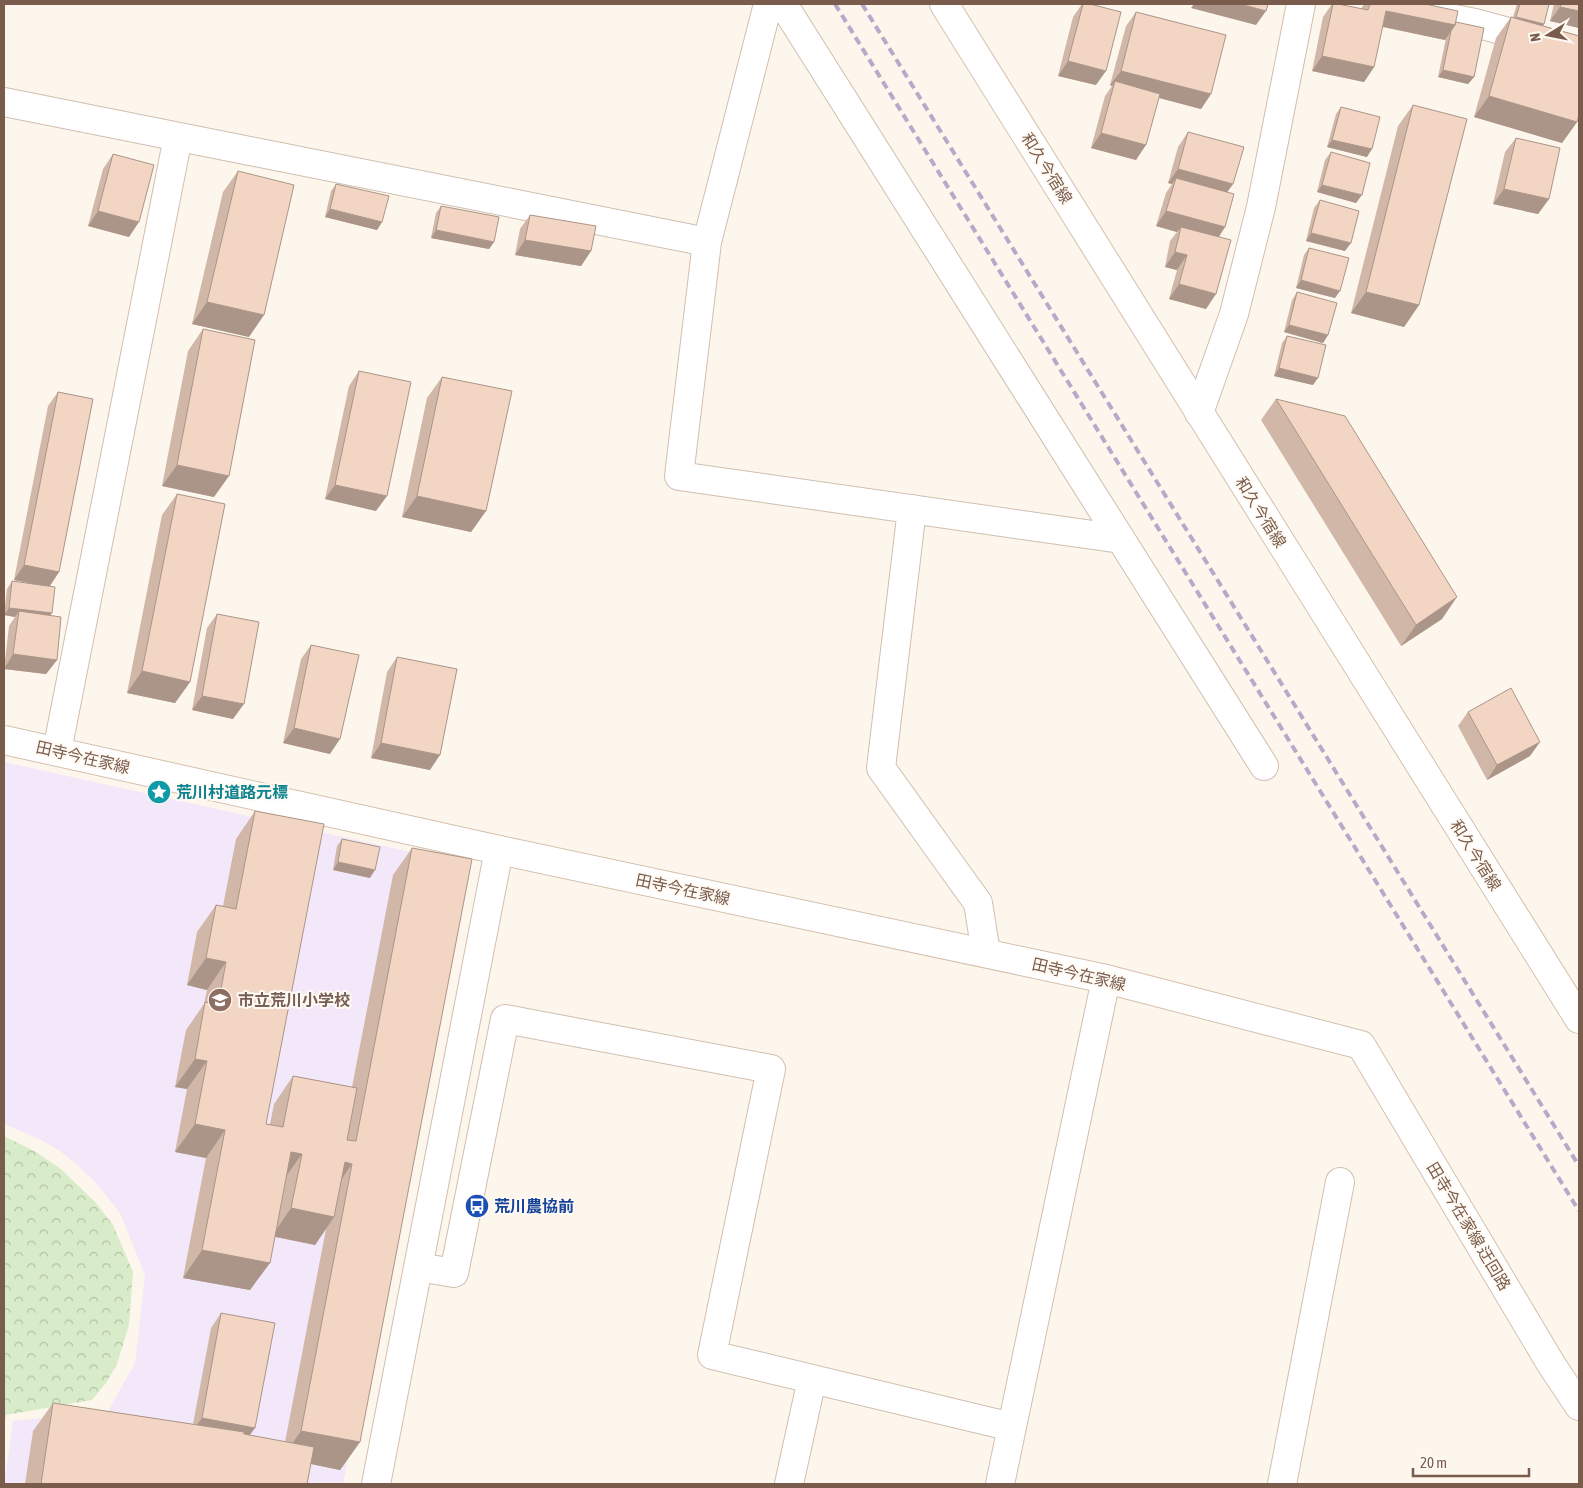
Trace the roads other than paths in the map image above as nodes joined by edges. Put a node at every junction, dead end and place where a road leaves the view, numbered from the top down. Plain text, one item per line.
1 (768, 4) edge
2 (783, 4) edge
3 (944, 4) edge
4 (1301, 4) edge
5 (1379, 4) edge
6 (1579, 51) edge
7 (4, 102) edge
8 (178, 136) junction
9 (707, 242) junction
10 (1200, 413) junction
11 (912, 509) junction
12 (1121, 539) junction
13 (4, 740) edge
14 (57, 751) junction
15 (1264, 766) dead end
16 (500, 850) junction
17 (986, 953) junction
18 (1106, 979) junction
19 (1579, 1019) edge
20 (1361, 1045) joint
21 (1340, 1182) dead end
22 (418, 1267) junction
23 (812, 1379) junction
24 (1579, 1406) edge
25 (1012, 1427) junction
26 (376, 1484) edge
27 (789, 1484) edge
28 (1000, 1484) edge
29 (1282, 1484) edge

1 - 9 street
2 - 12 street
3 - 10 street, 和久今宿線
4 - 10 street
5 - 6 street
7 - 8 street
8 - 9 street
8 - 14 street
9 - 11 street
10 - 19 street, 和久今宿線
11 - 12 street
11 - 17 street
12 - 15 street
13 - 14 street, 田寺今在家線
14 - 16 street, 田寺今在家線
16 - 17 street, 田寺今在家線
16 - 22 street
17 - 18 street, 田寺今在家線
18 - 20 street, 田寺今在家線
18 - 25 street
20 - 24 street, 田寺今在家線 迂回路
21 - 29 street
22 - 23 street
22 - 26 street
23 - 25 street
23 - 27 street
25 - 28 street

